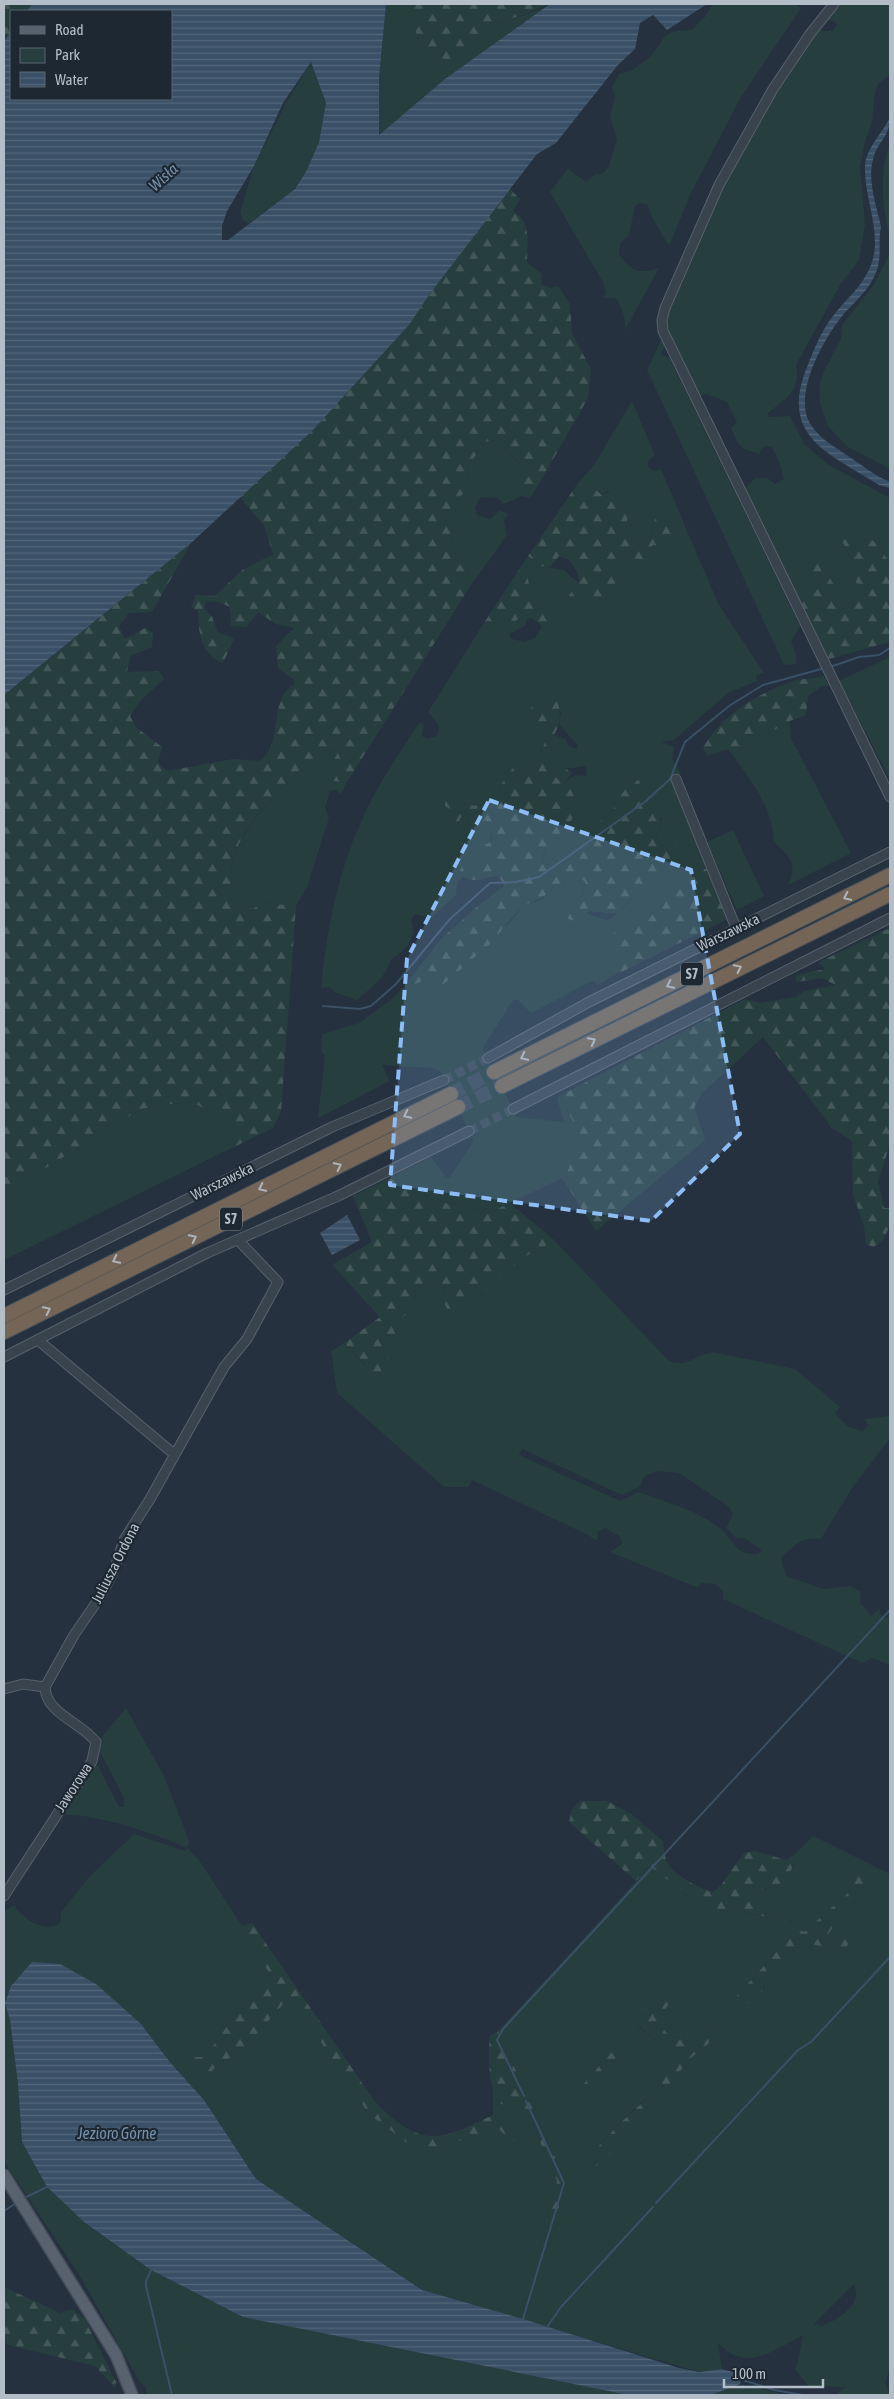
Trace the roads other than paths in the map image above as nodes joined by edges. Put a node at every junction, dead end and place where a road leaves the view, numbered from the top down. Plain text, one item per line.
1 (834, 4) edge
2 (676, 779) dead end
3 (890, 797) edge
4 (890, 852) edge
5 (890, 876) edge
6 (890, 894) edge
7 (890, 918) edge
8 (736, 928) junction
9 (488, 1058) tunnel mouth
10 (494, 1072) tunnel mouth
11 (444, 1080) tunnel mouth
12 (502, 1086) tunnel mouth
13 (451, 1094) tunnel mouth
14 (458, 1107) tunnel mouth
15 (513, 1109) tunnel mouth
16 (469, 1131) tunnel mouth
17 (239, 1241) junction
18 (4, 1290) edge
19 (4, 1316) edge
20 (4, 1332) edge
21 (38, 1340) junction
22 (4, 1357) edge
23 (174, 1454) junction
24 (45, 1687) junction
25 (4, 1689) edge
26 (4, 1896) edge
27 (4, 2175) edge
28 (132, 2395) edge

1 - 3 street
2 - 8 street
4 - 8 street, Warszawska
5 -> 10 highway, S7
12 -> 6 highway, S7
7 - 15 street
8 - 9 street, Warszawska
11 - 18 street, Warszawska
13 -> 19 highway, S7
20 -> 14 highway, S7
16 - 17 street
17 - 21 street
17 - 23 street, Juliusza Ordona
21 - 22 street
21 - 23 street
23 - 24 street, Juliusza Ordona
24 - 25 street
24 - 26 street, Jaworowa
27 - 28 main road

